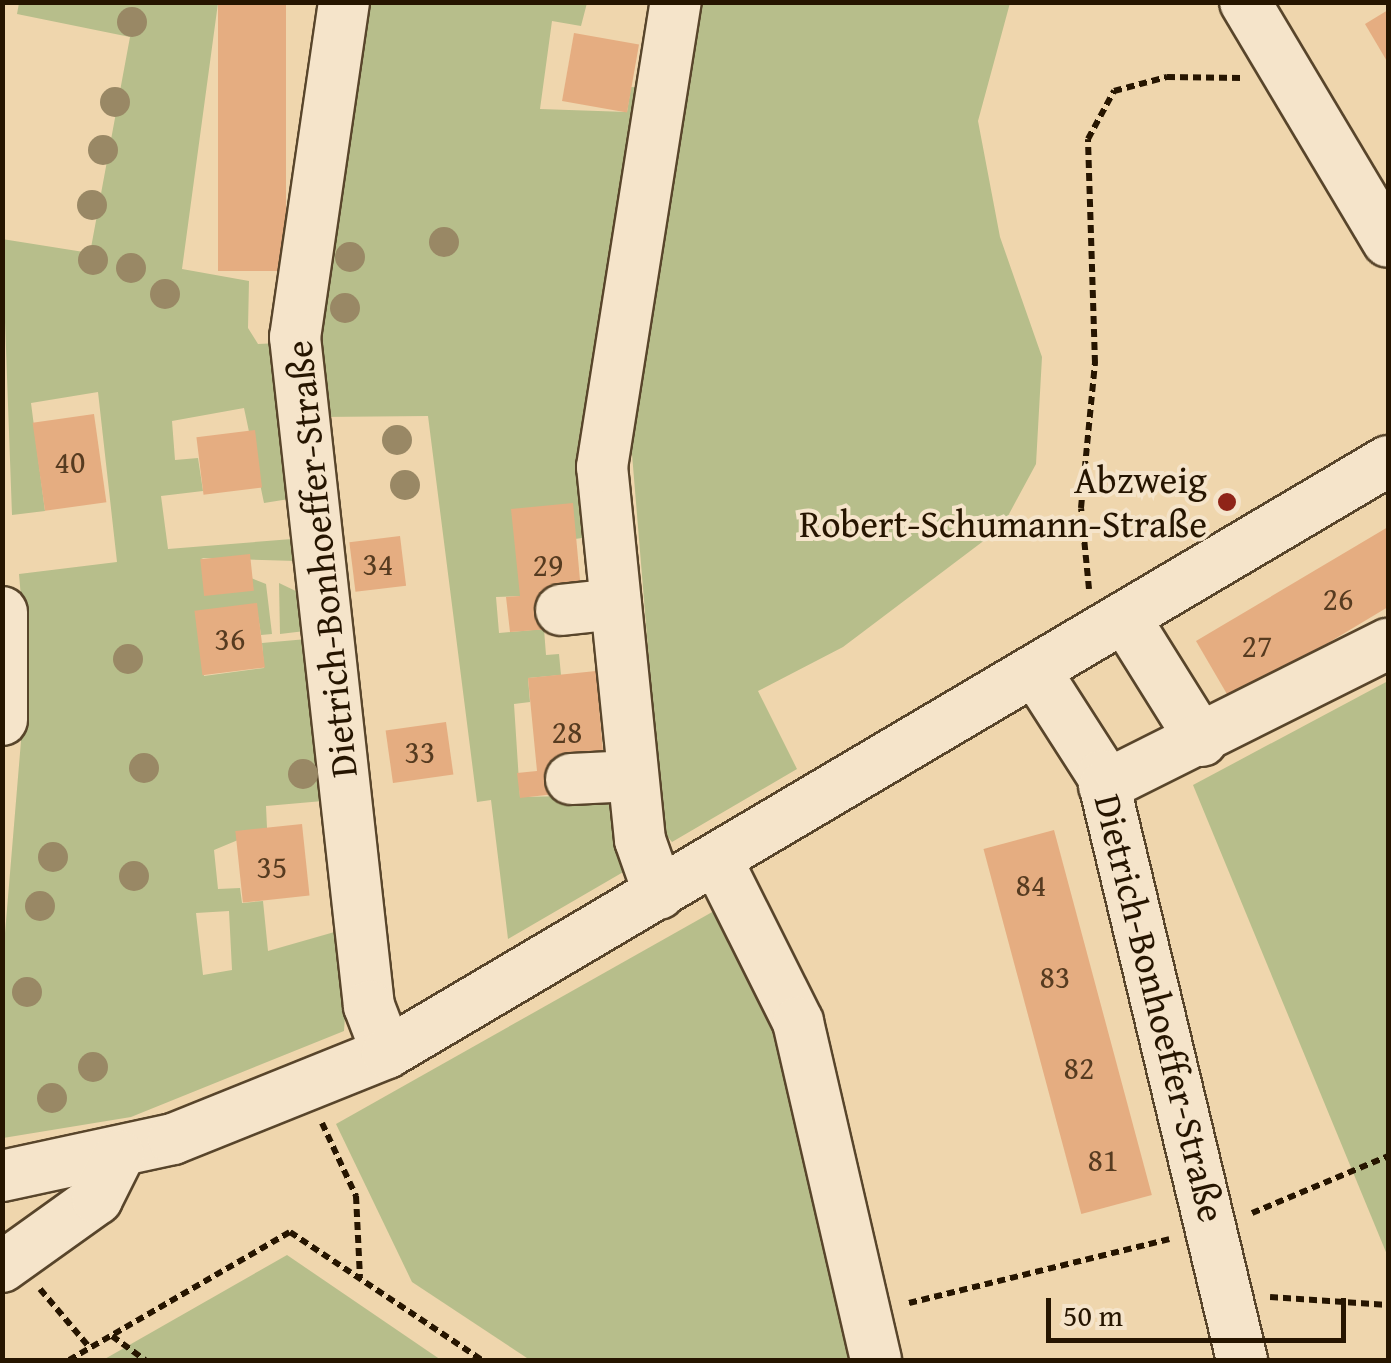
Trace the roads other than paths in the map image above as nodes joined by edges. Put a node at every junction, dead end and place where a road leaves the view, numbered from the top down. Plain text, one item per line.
1 (344, 2) edge
2 (676, 2) edge
3 (1245, 2) edge
4 (1388, 242) edge
5 (1388, 461) edge
6 (616, 604) junction
7 (561, 610) dead end
8 (2, 612) edge
9 (1110, 627) junction
10 (1388, 644) edge
11 (1036, 672) junction
12 (2, 720) edge
13 (1202, 741) junction
14 (633, 776) junction
15 (571, 779) dead end
16 (1104, 786) junction
17 (718, 860) junction
18 (659, 894) junction
19 (387, 1053) junction
20 (119, 1155) junction
21 (2, 1176) edge
22 (8, 1262) edge
23 (873, 1337) edge
24 (1242, 1360) edge

1 - 19 street, Dietrich-Bonhoeffer-Straße
2 - 6 street
3 - 4 street
5 - 9 street
6 - 7 street
6 - 14 street
8 - 12 street
9 - 11 street
9 - 13 street
10 - 13 street
11 - 16 street, Dietrich-Bonhoeffer-Straße
11 - 17 street
13 - 16 street
14 - 15 street
14 - 18 street
16 - 24 street, Dietrich-Bonhoeffer-Straße
17 - 18 street
17 - 23 street
18 - 19 street
19 - 20 street
20 - 21 street
20 - 22 street

